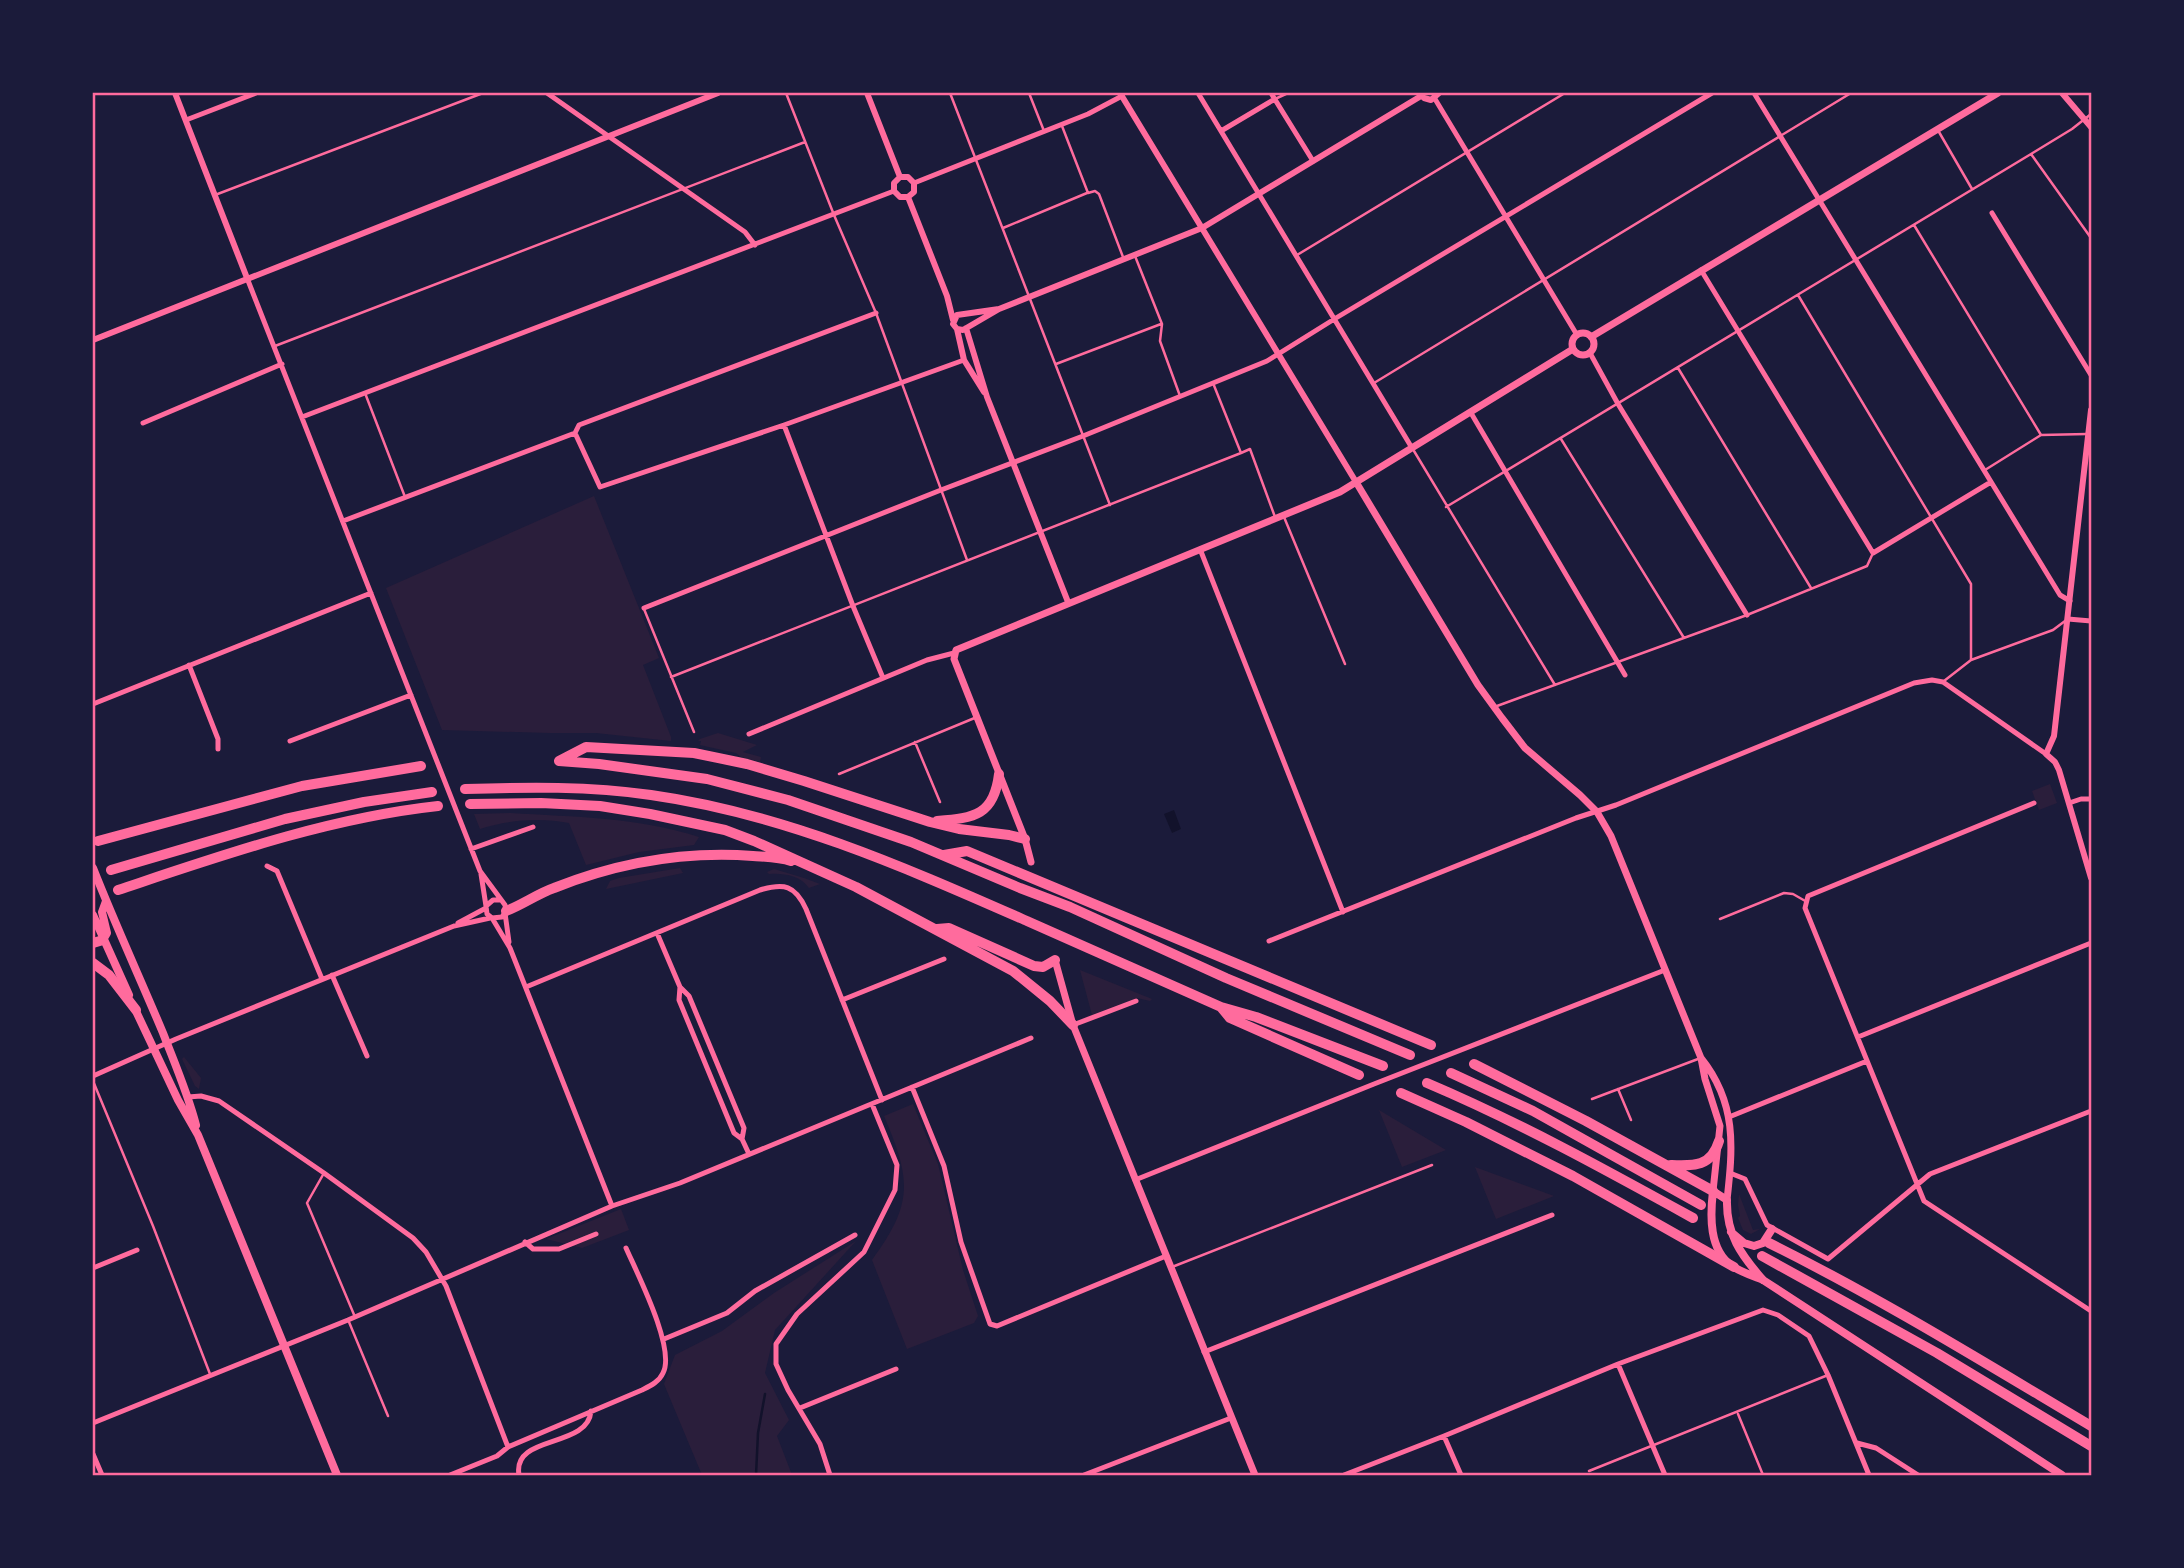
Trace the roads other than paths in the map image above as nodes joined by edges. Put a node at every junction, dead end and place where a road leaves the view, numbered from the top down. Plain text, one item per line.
1 (175, 93) edge
2 (256, 93) edge
3 (482, 93) edge
4 (547, 93) edge
5 (718, 93) edge
6 (786, 93) edge
7 (867, 93) edge
8 (950, 93) edge
9 (1029, 93) edge
10 (1198, 93) edge
11 (1288, 93) edge
12 (1565, 93) edge
13 (1712, 93) edge
14 (1754, 93) edge
15 (1851, 93) edge
16 (1998, 93) edge
17 (2062, 93) edge
18 (1420, 94) edge
19 (1121, 95) edge
20 (1273, 96) edge
21 (1437, 96) edge
22 (2091, 114) edge
23 (2085, 119) junction
24 (186, 120) junction
25 (1062, 124) junction
26 (2091, 127) edge
27 (1937, 129) junction
28 (1044, 131) junction
29 (1222, 131) junction
30 (1781, 135) junction
31 (608, 136) junction
32 (805, 142) junction
33 (1466, 153) junction
34 (2031, 154) junction
35 (975, 158) junction
36 (1313, 161) junction
37 (900, 177) junction
38 (914, 183) junction
39 (684, 189) junction
40 (1972, 189) junction
41 (894, 191) junction
42 (1088, 193) junction
43 (1259, 194) junction
44 (215, 195) junction
45 (908, 197) junction
46 (1820, 200) junction
47 (1992, 213) dead end
48 (834, 215) junction
49 (1505, 216) junction
50 (1914, 225) junction
51 (1003, 228) junction
52 (1202, 228) junction
53 (2091, 238) edge
54 (755, 245) junction
55 (1297, 255) junction
56 (1135, 256) junction
57 (1124, 260) junction
58 (1857, 260) junction
59 (1702, 270) junction
60 (247, 278) junction
61 (1544, 281) junction
62 (1798, 295) junction
63 (947, 296) junction
64 (1030, 297) junction
65 (999, 309) junction
66 (876, 313) junction
67 (962, 314) junction
68 (1336, 318) junction
69 (953, 320) junction
70 (1162, 324) junction
71 (967, 327) junction
72 (957, 329) junction
73 (1738, 331) junction
74 (1577, 335) junction
75 (1591, 337) junction
76 (93, 340) edge
77 (275, 346) junction
78 (1573, 349) junction
79 (1590, 353) junction
80 (1279, 355) junction
81 (964, 360) junction
82 (282, 364) junction
83 (1056, 364) junction
84 (1678, 368) junction
85 (2091, 375) edge
86 (902, 383) junction
87 (1213, 383) junction
88 (1374, 383) junction
89 (365, 393) junction
90 (1180, 396) junction
91 (987, 397) junction
92 (1618, 404) junction
93 (2091, 410) edge
94 (1471, 413) junction
95 (302, 417) junction
96 (142, 423) dead end
97 (784, 425) junction
98 (575, 433) junction
99 (2087, 434) junction
100 (2041, 435) junction
101 (1083, 436) junction
102 (1561, 439) junction
103 (1412, 448) junction
104 (1241, 453) junction
105 (1012, 463) junction
106 (1506, 471) junction
107 (1984, 471) junction
108 (1356, 482) junction
109 (1991, 482) junction
110 (941, 490) junction
111 (405, 497) junction
112 (1110, 505) junction
113 (1446, 507) junction
114 (1279, 516) junction
115 (1931, 517) junction
116 (343, 521) junction
117 (1039, 531) junction
118 (826, 535) junction
119 (1200, 549) junction
120 (1873, 553) junction
121 (967, 560) junction
122 (1811, 589) junction
123 (371, 593) junction
124 (2070, 601) junction
125 (1068, 602) junction
126 (853, 606) junction
127 (643, 608) joint
128 (1747, 615) junction
129 (2068, 619) junction
130 (2091, 621) edge
131 (1684, 639) junction
132 (954, 653) junction
133 (1971, 660) junction
134 (1619, 663) junction
135 (1345, 664) dead end
136 (189, 665) junction
137 (1625, 675) dead end
138 (671, 677) junction
139 (883, 678) junction
140 (1943, 682) junction
141 (1555, 685) junction
142 (411, 695) junction
143 (93, 704) edge
144 (1494, 707) junction
145 (977, 717) junction
146 (694, 733) dead end
147 (749, 734) dead end
148 (290, 741) dead end
149 (915, 742) junction
150 (218, 749) dead end
151 (2046, 754) junction
152 (421, 766) dead end
153 (839, 774) dead end
154 (999, 774) junction
155 (465, 789) dead end
156 (432, 792) dead end
157 (2091, 799) edge
158 (940, 802) dead end
159 (2034, 803) dead end
160 (2069, 803) junction
161 (470, 804) dead end
162 (438, 806) dead end
163 (1597, 812) junction
164 (930, 822) junction
165 (533, 827) dead end
166 (1025, 839) junction
167 (98, 841) dead end
168 (471, 849) junction
169 (943, 855) junction
170 (1031, 862) dead end
171 (267, 866) dead end
172 (93, 868) edge
173 (818, 869) junction
174 (111, 870) dead end
175 (480, 872) junction
176 (2091, 878) edge
177 (118, 890) dead end
178 (1808, 899) junction
179 (499, 900) junction
180 (486, 907) junction
181 (101, 911) edge
182 (505, 912) junction
183 (1343, 912) junction
184 (491, 918) junction
185 (1720, 919) dead end
186 (454, 926) junction
187 (936, 929) junction
188 (657, 933) junction
189 (1269, 941) dead end
190 (98, 942) edge
191 (2091, 943) edge
192 (510, 948) junction
193 (944, 958) dead end
194 (1055, 960) joint
195 (93, 963) edge
196 (1665, 970) junction
197 (332, 975) junction
198 (322, 979) junction
199 (526, 987) junction
200 (680, 987) junction
201 (842, 1000) junction
202 (1136, 1001) dead end
203 (1222, 1007) junction
204 (136, 1010) junction
205 (1073, 1026) junction
206 (1858, 1037) junction
207 (1031, 1038) dead end
208 (166, 1043) junction
209 (1431, 1045) dead end
210 (154, 1048) junction
211 (1410, 1055) dead end
212 (367, 1056) dead end
213 (1701, 1058) junction
214 (1867, 1061) junction
215 (1474, 1064) dead end
216 (1383, 1066) dead end
217 (1451, 1073) dead end
218 (1359, 1074) dead end
219 (93, 1079) edge
220 (1427, 1083) dead end
221 (912, 1087) junction
222 (1618, 1089) junction
223 (1401, 1093) dead end
224 (188, 1097) junction
225 (1592, 1099) dead end
226 (882, 1100) junction
227 (872, 1104) junction
228 (2091, 1111) edge
229 (1729, 1117) junction
230 (1631, 1120) dead end
231 (1719, 1120) junction
232 (198, 1135) junction
233 (742, 1139) junction
234 (1719, 1141) junction
235 (749, 1154) junction
236 (1432, 1165) dead end
237 (1667, 1165) junction
238 (1730, 1173) junction
239 (324, 1174) junction
240 (1135, 1180) junction
241 (1916, 1185) junction
242 (1713, 1191) junction
243 (1727, 1200) junction
244 (1701, 1205) dead end
245 (612, 1206) junction
246 (1552, 1215) dead end
247 (1693, 1218) dead end
248 (1772, 1229) junction
249 (1729, 1230) junction
250 (596, 1234) dead end
251 (855, 1235) dead end
252 (524, 1242) junction
253 (1769, 1243) dead end
254 (626, 1248) dead end
255 (137, 1250) dead end
256 (1166, 1256) junction
257 (1762, 1256) dead end
258 (1734, 1267) junction
259 (93, 1268) edge
260 (1170, 1268) junction
261 (442, 1280) junction
262 (1763, 1280) junction
263 (2091, 1311) edge
264 (351, 1319) junction
265 (664, 1339) junction
266 (284, 1346) junction
267 (1204, 1352) junction
268 (1618, 1364) junction
269 (897, 1369) dead end
270 (211, 1375) junction
271 (1828, 1375) junction
272 (800, 1408) junction
273 (591, 1411) junction
274 (1737, 1413) junction
275 (388, 1416) dead end
276 (1231, 1418) junction
277 (93, 1423) edge
278 (2091, 1426) edge
279 (1444, 1436) junction
280 (1857, 1443) junction
281 (1653, 1446) junction
282 (2091, 1446) edge
283 (508, 1447) junction
284 (93, 1454) edge
285 (1589, 1471) dead end
286 (102, 1475) edge
287 (337, 1475) edge
288 (450, 1475) edge
289 (520, 1475) edge
290 (830, 1475) edge
291 (1084, 1475) edge
292 (1255, 1475) edge
293 (1344, 1475) edge
294 (1461, 1475) edge
295 (1665, 1475) edge
296 (1763, 1475) edge
297 (1869, 1475) edge
298 (1918, 1475) edge
299 (2062, 1475) edge

1 - 24 street
2 - 24 street
3 - 44 lane
4 - 31 street
5 - 31 street
6 - 32 lane
7 - 37 street
8 - 35 lane
9 - 28 lane
10 - 29 street
11 - 20 lane
12 - 33 lane
13 - 49 street
14 - 30 street
15 - 30 lane
16 - 27 main road
17 - 23 street
18 - 21 street
18 - 36 street
19 - 25 street
19 - 52 street
20 - 29 street
20 - 36 street
21 - 33 street
22 - 23 lane
23 - 26 street
23 - 34 lane
24 - 44 street
25 - 28 street
25 - 42 lane
27 - 40 lane
27 - 46 main road
28 - 35 street
29 - 43 street
30 - 46 street
30 - 61 lane
31 - 39 street
31 - 60 street
32 - 39 lane
32 - 48 lane
33 - 49 street
33 - 55 lane
34 - 40 lane
34 - 53 lane
35 - 38 street
35 - 51 lane
36 - 43 street
37 - 38 street
37 - 41 street
38 - 45 street
39 - 54 street
39 - 77 lane
40 - 50 lane
41 - 45 street
41 - 48 street
42 - 51 lane
42 - 57 lane
43 - 52 street
43 - 55 street
44 - 60 street
45 - 63 street
46 - 58 street
46 - 59 main road
47 - 85 street
48 - 54 street
48 - 66 lane
49 - 61 street
49 - 68 street
50 - 58 lane
50 - 100 lane
51 - 64 lane
52 - 56 street
52 - 80 street
54 - 89 street
55 - 68 street
56 - 57 street
56 - 70 lane
57 - 64 street
58 - 62 lane
58 - 107 street
59 - 73 street
59 - 75 main road
60 - 76 street
60 - 77 street
61 - 74 street
61 - 88 lane
62 - 73 lane
62 - 115 lane
63 - 67 street
63 - 69 street
64 - 65 street
64 - 83 lane
65 - 67 street
65 - 71 street
66 - 86 lane
66 - 98 street
67 - 69 street
67 - 71 street
68 - 80 street
68 - 88 street
69 - 72 street
70 - 83 lane
70 - 90 lane
71 - 72 street
71 - 91 street
72 - 81 street
73 - 84 lane
73 - 120 street
74 - 75 main road
74 - 78 main road
75 - 79 main road
77 - 82 street
78 - 79 main road
78 - 94 main road
79 - 92 street
80 - 87 street
80 - 108 street
81 - 86 street
81 - 91 street
82 - 95 street
82 - 96 street
83 - 101 lane
84 - 92 lane
84 - 122 lane
86 - 97 street
86 - 110 lane
87 - 90 street
87 - 104 lane
88 - 103 street
89 - 95 street
89 - 111 lane
90 - 101 street
91 - 105 street
92 - 102 lane
92 - 128 street
93 - 99 street
94 - 103 main road
94 - 106 street
95 - 116 street
97 - 98 street
97 - 118 street
98 - 111 street
99 - 100 lane
99 - 124 street
100 - 107 lane
101 - 105 street
101 - 112 lane
102 - 106 lane
102 - 131 lane
103 - 108 main road
103 - 113 lane
104 - 112 lane
104 - 114 lane
105 - 110 street
105 - 117 street
106 - 113 lane
106 - 134 street
107 - 109 street
108 - 114 main road
108 - 144 main road
109 - 115 street
109 - 124 street
110 - 118 street
110 - 121 lane
111 - 116 street
112 - 117 lane
113 - 141 lane
114 - 119 main road
114 - 135 lane
115 - 120 street
115 - 133 lane
116 - 123 street
117 - 121 lane
117 - 125 street
118 - 126 street
118 - 127 street
119 - 125 main road
119 - 183 street
120 - 122 lane
121 - 126 lane
122 - 128 lane
123 - 136 street
123 - 142 street
124 - 129 street
125 - 132 main road
126 - 138 lane
126 - 139 street
127 - 138 lane
128 - 131 lane
129 - 130 street
129 - 133 lane
129 - 151 street
131 - 134 lane
132 - 139 street
132 - 145 main road
133 - 140 lane
134 - 137 street
134 - 141 lane
136 - 143 street
136 - 150 street
138 - 146 lane
139 - 147 street
140 - 151 street
140 - 163 street
141 - 144 lane
142 - 148 street
142 - 168 street
144 - 163 main road
145 - 149 lane
145 - 154 main road
149 - 153 lane
149 - 158 lane
151 - 160 street
152 - 167 highway
154 - 164 highway
154 - 166 main road
155 - 203 highway
156 - 174 highway
157 - 160 street
159 - 178 street
160 - 176 street
161 - 173 highway
162 - 177 highway
163 - 183 street
163 - 196 main road
164 - 166 highway
164 - 169 highway
165 - 168 street
166 - 170 main road
168 - 175 street
169 - 209 highway
169 - 211 highway
171 - 198 street
172 - 181 main road
173 - 182 highway
173 - 187 highway
175 - 179 street
175 - 180 street
178 - 185 lane
178 - 206 street
179 - 180 street
179 - 182 street
180 - 184 street
180 - 186 street
181 - 190 main road
181 - 208 main road
182 - 184 street
182 - 192 street
183 - 189 street
184 - 186 street
184 - 192 street
186 - 197 street
187 - 194 highway
187 - 205 highway
188 - 199 street
188 - 200 street
188 - 201 street
190 - 204 main road
191 - 206 street
192 - 199 street
193 - 201 street
194 - 205 main road
195 - 204 highway
196 - 213 main road
196 - 240 street
197 - 198 street
197 - 212 street
198 - 208 street
199 - 245 street
200 - 233 street
200 - 233 street
201 - 226 street
202 - 205 street
203 - 216 highway
203 - 218 highway
204 - 210 main road
205 - 240 main road
206 - 214 street
207 - 221 street
208 - 210 street
208 - 224 main road
210 - 219 street
210 - 232 main road
213 - 222 lane
213 - 229 main road
213 - 231 main road
214 - 229 street
214 - 241 street
215 - 237 highway
217 - 244 highway
219 - 270 lane
220 - 247 highway
221 - 226 street
221 - 256 street
222 - 225 lane
222 - 230 lane
223 - 258 highway
224 - 232 main road
224 - 239 street
226 - 227 street
227 - 235 street
227 - 272 street
228 - 241 street
229 - 231 main road
229 - 238 main road
231 - 234 main road
232 - 266 main road
233 - 235 street
234 - 237 highway
234 - 242 main road
235 - 245 street
236 - 260 lane
237 - 242 highway
238 - 243 main road
238 - 248 street
239 - 261 street
239 - 264 lane
240 - 256 main road
241 - 248 street
241 - 263 street
242 - 243 main road
242 - 258 main road
243 - 249 main road
245 - 252 street
246 - 267 street
248 - 249 main road
249 - 262 main road
250 - 252 street
251 - 265 street
252 - 261 street
253 - 278 highway
254 - 265 street
255 - 259 street
256 - 260 main road
257 - 282 highway
258 - 262 main road
260 - 267 main road
261 - 264 street
261 - 283 street
262 - 299 main road
264 - 266 street
264 - 275 lane
265 - 273 street
266 - 270 street
266 - 287 main road
267 - 276 main road
268 - 271 street
268 - 279 street
268 - 281 street
269 - 272 street
270 - 277 street
271 - 274 lane
271 - 280 street
272 - 290 street
273 - 283 street
273 - 289 street
274 - 281 lane
274 - 296 lane
276 - 291 street
276 - 292 main road
279 - 293 street
279 - 294 street
280 - 297 street
280 - 298 street
281 - 285 lane
281 - 295 street
283 - 288 street
284 - 286 street

